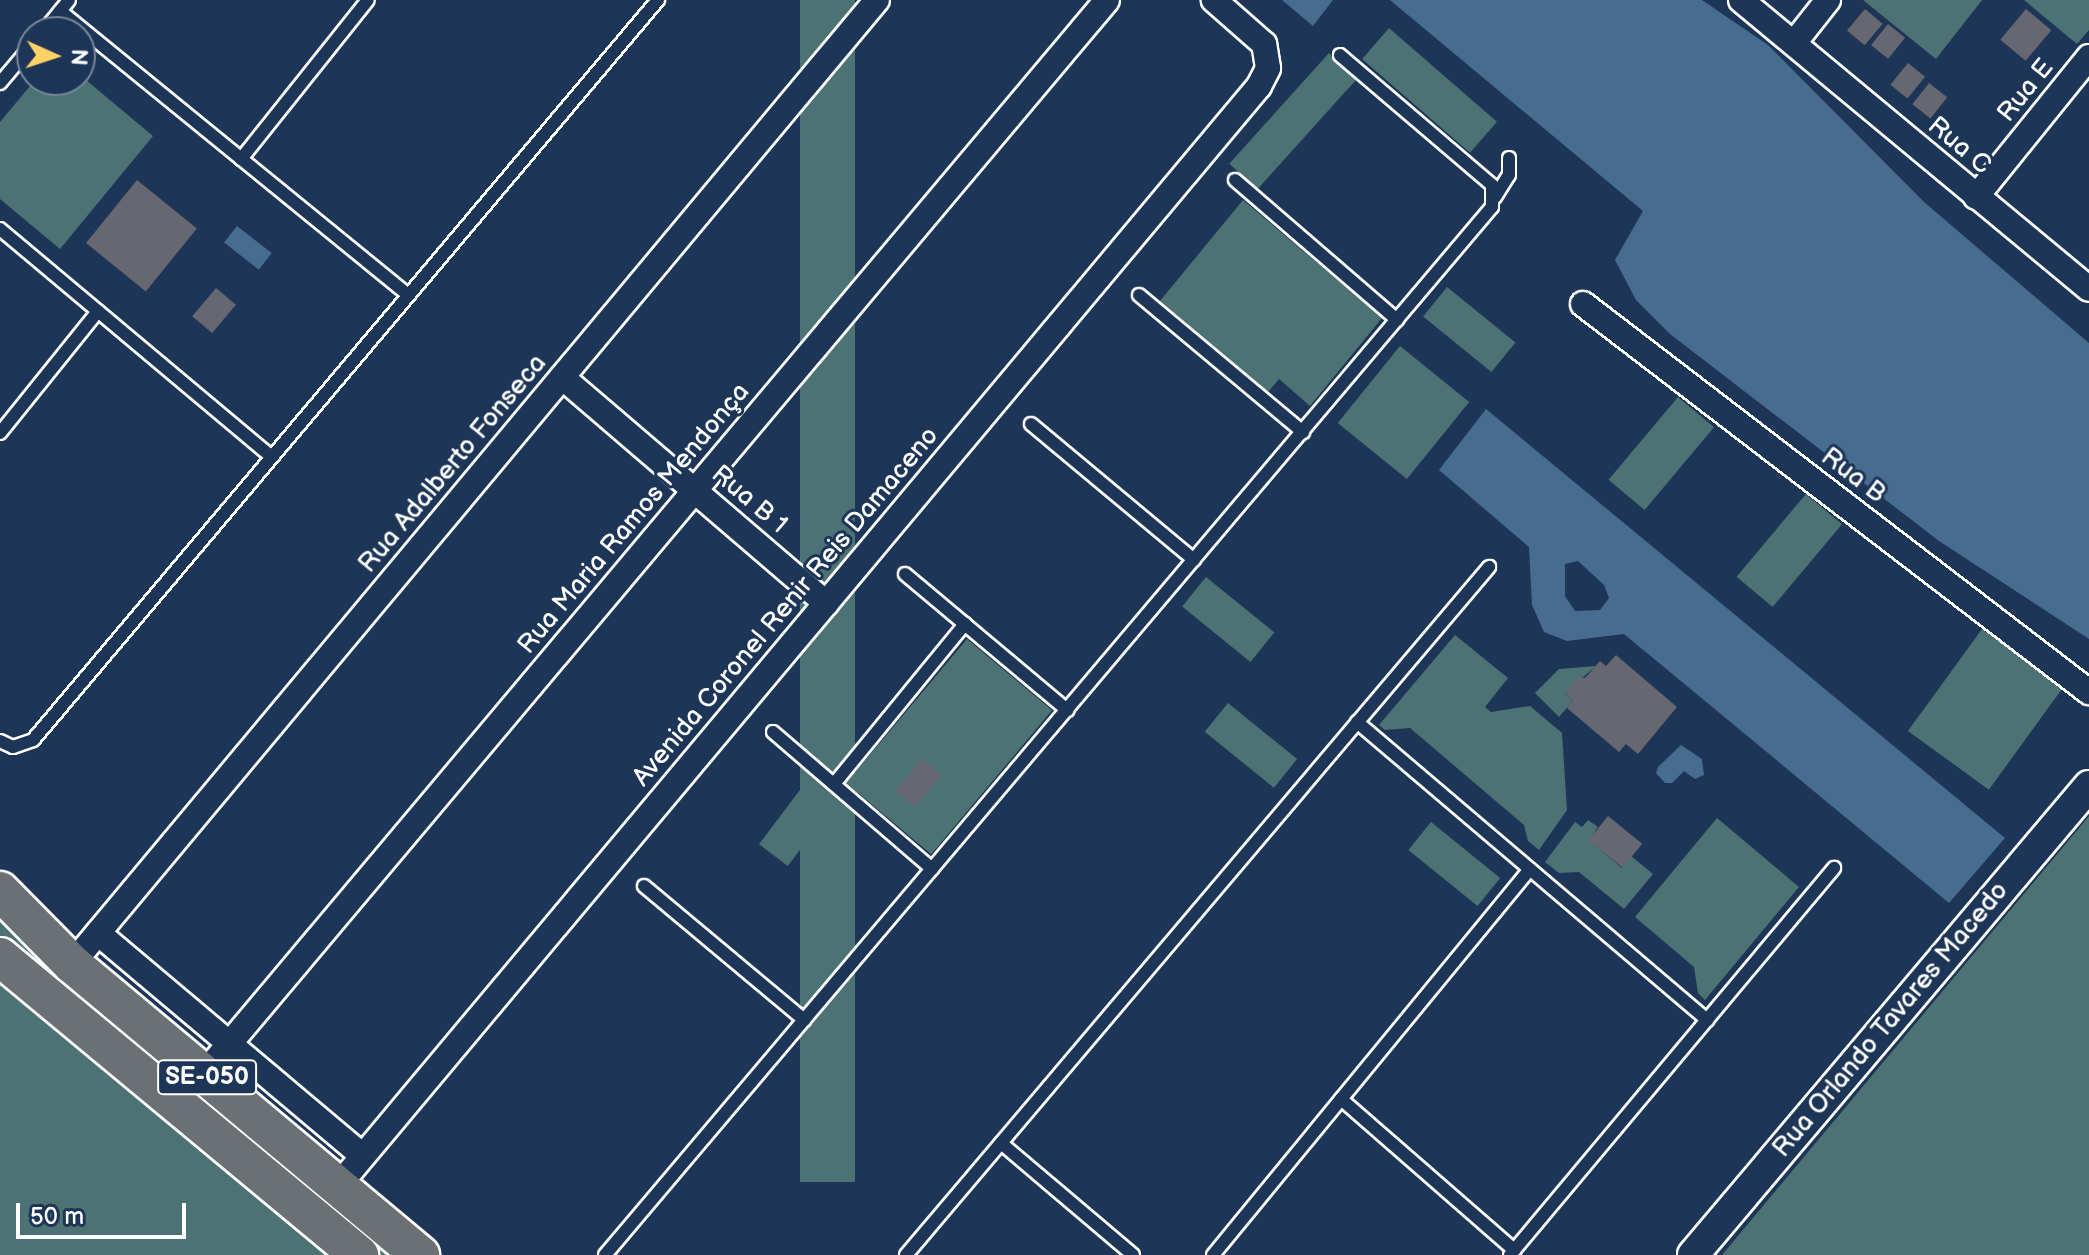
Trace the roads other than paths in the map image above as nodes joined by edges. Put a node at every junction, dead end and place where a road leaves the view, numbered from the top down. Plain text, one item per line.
1 (69, 0) edge
2 (368, 0) edge
3 (658, 0) edge
4 (877, 0) edge
5 (1107, 0) edge
6 (1214, 0) edge
7 (1741, 0) edge
8 (1828, 0) edge
9 (60, 11) junction
10 (56, 16) edge
11 (1794, 43) junction
12 (1340, 55) dead end
13 (2089, 57) edge
14 (16, 64) edge
15 (0, 83) edge
16 (1509, 158) dead end
17 (241, 159) junction
18 (1235, 180) dead end
19 (1495, 197) junction
20 (1976, 197) junction
21 (0, 229) edge
22 (2089, 289) edge
23 (407, 294) junction
24 (1139, 295) dead end
25 (1583, 304) dead end
26 (98, 311) junction
27 (1397, 320) junction
28 (562, 377) junction
29 (1031, 424) dead end
30 (1303, 432) junction
31 (0, 433) edge
32 (269, 455) junction
33 (695, 491) junction
34 (1194, 560) junction
35 (1489, 567) dead end
36 (905, 574) dead end
37 (826, 603) junction
38 (965, 624) junction
39 (2089, 692) edge
40 (1067, 710) junction
41 (1357, 722) junction
42 (773, 732) dead end
43 (0, 741) edge
44 (834, 784) junction
45 (2089, 786) edge
46 (1834, 868) dead end
47 (932, 869) junction
48 (1530, 869) junction
49 (644, 886) dead end
50 (0, 891) edge
51 (98, 933) junction
52 (0, 957) edge
53 (72, 964) junction
54 (804, 1020) junction
55 (1707, 1020) junction
56 (229, 1044) junction
57 (204, 1074) junction
58 (1341, 1099) junction
59 (1001, 1143) junction
60 (363, 1156) junction
61 (338, 1186) junction
62 (1512, 1253) edge
63 (359, 1255) edge
64 (420, 1255) edge
65 (605, 1255) edge
66 (906, 1255) edge
67 (1133, 1255) edge
68 (1213, 1255) edge
69 (1693, 1255) edge

1 - 9 lane
2 - 17 lane
3 - 23 lane
4 - 28 street, Rua Adalberto Fonseca
5 - 33 street, Rua Maria Ramos Mendonça
6 - 37 street, Avenida Coronel Renir Reis Damaceno
7 - 11 street, Rua C
8 - 11 street
9 - 10 lane
9 - 17 lane
11 - 20 street, Rua C
12 - 19 lane
13 - 20 street, Rua E
14 - 15 lane
16 - 19 lane
17 - 23 lane
18 - 27 lane
19 - 27 lane
20 - 22 street, Rua C
21 - 26 lane
23 - 32 lane
24 - 30 lane
25 - 39 street, Rua B
26 - 31 lane
26 - 32 lane
27 - 30 lane
28 - 33 street, Rua B 1
28 - 51 street, Rua Adalberto Fonseca
29 - 34 lane
30 - 34 lane
32 - 43 lane
33 - 37 street, Rua B 1
33 - 56 street, Rua Maria Ramos Mendonça
34 - 40 lane
35 - 41 lane
36 - 38 lane
37 - 60 street, Avenida Coronel Renir Reis Damaceno
38 - 40 lane
38 - 44 lane
40 - 47 lane
41 - 48 lane
41 - 59 lane
42 - 44 lane
44 - 47 lane
45 - 69 street, Rua Orlando Tavares Macedo
46 - 55 lane
47 - 54 lane
48 - 55 lane
48 - 58 lane
49 - 54 lane
50 - 53 main road, SE-050
51 - 53 street, Rua Adalberto Fonseca
51 - 56 street
52 - 63 main road, SE-050
53 - 57 main road, SE-050
54 - 65 lane
55 - 62 lane
56 - 57 street, Rua Maria Ramos Mendonça
56 - 60 street
57 - 61 main road, SE-050
58 - 62 lane
58 - 68 lane
59 - 66 lane
59 - 67 lane
60 - 61 street, Avenida Coronel Renir Reis Damaceno
61 - 64 main road, SE-050

